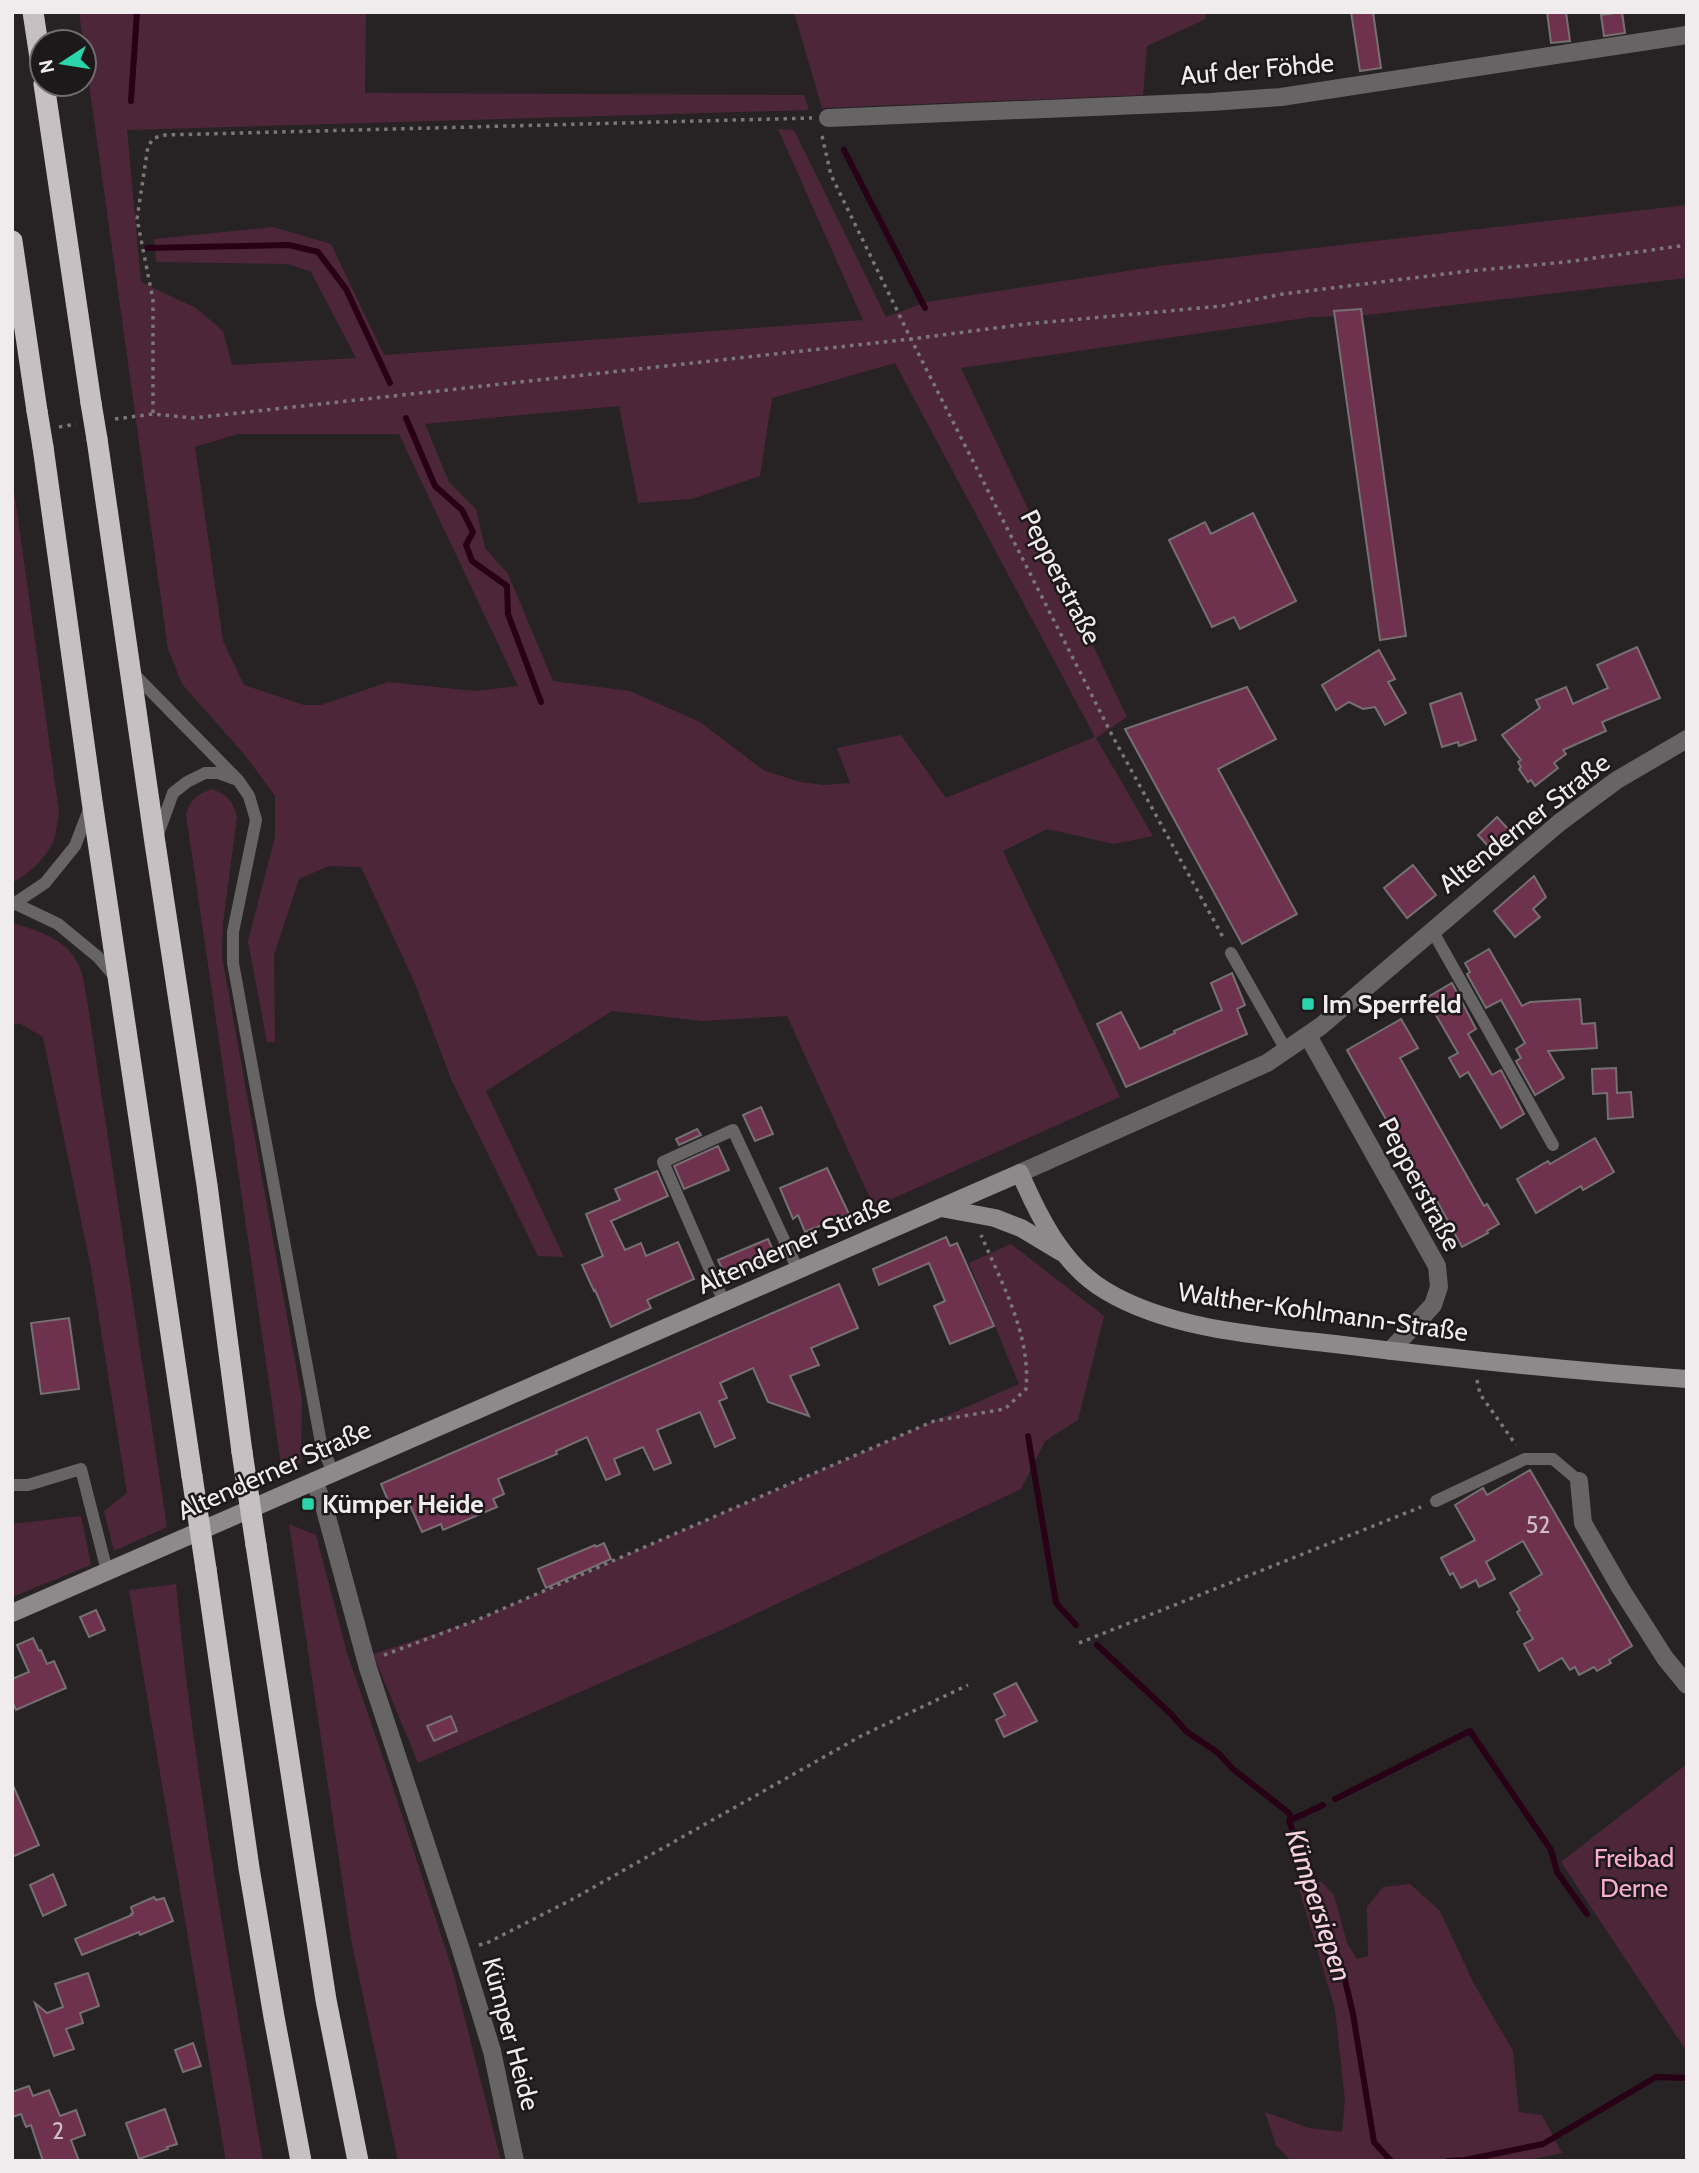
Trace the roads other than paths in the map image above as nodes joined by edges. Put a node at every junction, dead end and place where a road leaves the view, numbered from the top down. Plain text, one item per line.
1 (1687, 35) edge
2 (46, 98) edge
3 (828, 118) road end
4 (12, 242) edge
5 (131, 671) junction
6 (1687, 739) edge
7 (238, 780) junction
8 (92, 801) junction
9 (155, 843) junction
10 (14, 904) edge
11 (1432, 930) junction
12 (1231, 953) road end
13 (121, 983) junction
14 (1308, 1036) junction
15 (1286, 1050) junction
16 (1553, 1145) dead end
17 (1020, 1172) junction
18 (941, 1208) junction
19 (1063, 1254) junction
20 (798, 1270) junction
21 (724, 1302) junction
22 (1390, 1351) junction
23 (1687, 1379) edge
24 (333, 1474) junction
25 (1579, 1480) joint
26 (314, 1481) junction
27 (12, 1485) edge
28 (1436, 1501) road end
29 (107, 1571) junction
30 (12, 1613) edge
31 (1687, 1685) edge
32 (301, 2161) edge
33 (358, 2161) edge
34 (515, 2161) edge

1 - 3 street, Auf der Föhde
2 - 5 highway, bridge
4 - 8 highway, bridge
5 - 7 lane
5 - 9 highway
6 - 11 street, Altenderner Straße
7 - 9 lane
7 - 24 lane
8 - 10 lane
8 - 13 highway
9 - 33 highway, bridge
10 - 13 lane
11 - 14 street, Altenderner Straße
11 - 16 lane, Altenderner Straße
12 - 15 lane
13 - 32 highway, bridge
14 - 15 street, Altenderner Straße
14 - 22 street, Pepperstraße
15 - 17 street, Altenderner Straße
17 - 18 main road, Altenderner Straße
17 - 19 main road, Walther-Kohlmann-Straße
18 - 19 main road
18 - 20 main road, Altenderner Straße
19 - 22 main road, Walther-Kohlmann-Straße
20 - 21 main road, Altenderner Straße
20 - 21 lane
21 - 24 main road, Altenderner Straße
22 - 23 main road, Walther-Kohlmann-Straße
24 - 26 main road, Altenderner Straße
25 - 28 lane
25 - 31 street
26 - 29 main road, Altenderner Straße
26 - 34 street, Kümper Heide
27 - 29 lane
29 - 30 main road, Altenderner Straße

